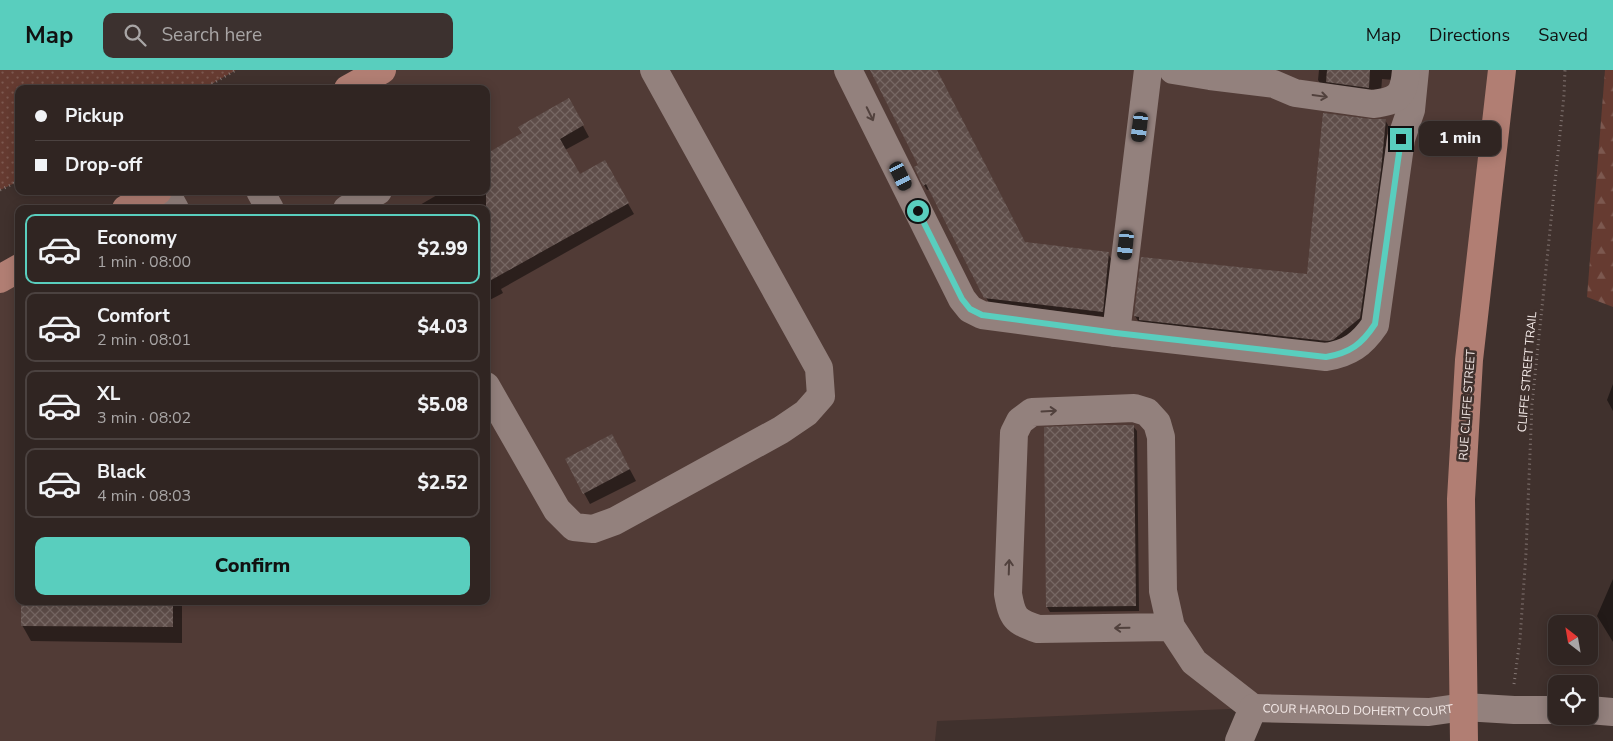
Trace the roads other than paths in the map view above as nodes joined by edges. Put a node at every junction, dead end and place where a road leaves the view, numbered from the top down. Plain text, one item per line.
1 (382, 70) edge
2 (654, 70) edge
3 (848, 70) edge
4 (1148, 70) edge
5 (1173, 70) edge
6 (1406, 70) edge
7 (1415, 70) edge
8 (1502, 70) edge
9 (355, 85) edge
10 (151, 195) edge
11 (371, 195) edge
12 (133, 205) edge
13 (354, 205) edge
14 (15, 270) edge
15 (0, 278) edge
16 (1116, 333) junction
17 (490, 393) edge
18 (1171, 627) junction
19 (1464, 707) junction
20 (1253, 708) junction
21 (1548, 710) edge
22 (1598, 711) edge
23 (1613, 712) edge
24 (1239, 741) edge
25 (1464, 741) edge

1 - 9 main road
2 - 17 street
3 -> 16 street
4 - 16 street
5 -> 6 street
7 - 16 street
8 - 19 main road, RUE CLIFFE STREET
10 - 12 main road
11 - 13 street
14 - 15 main road
18 -> 18 street
18 - 20 street
19 - 20 street, COUR HAROLD DOHERTY COURT
19 - 21 street, COUR HAROLD DOHERTY COURT
19 - 25 main road, RUE CLIFFE STREET
20 - 24 street
22 - 23 street

